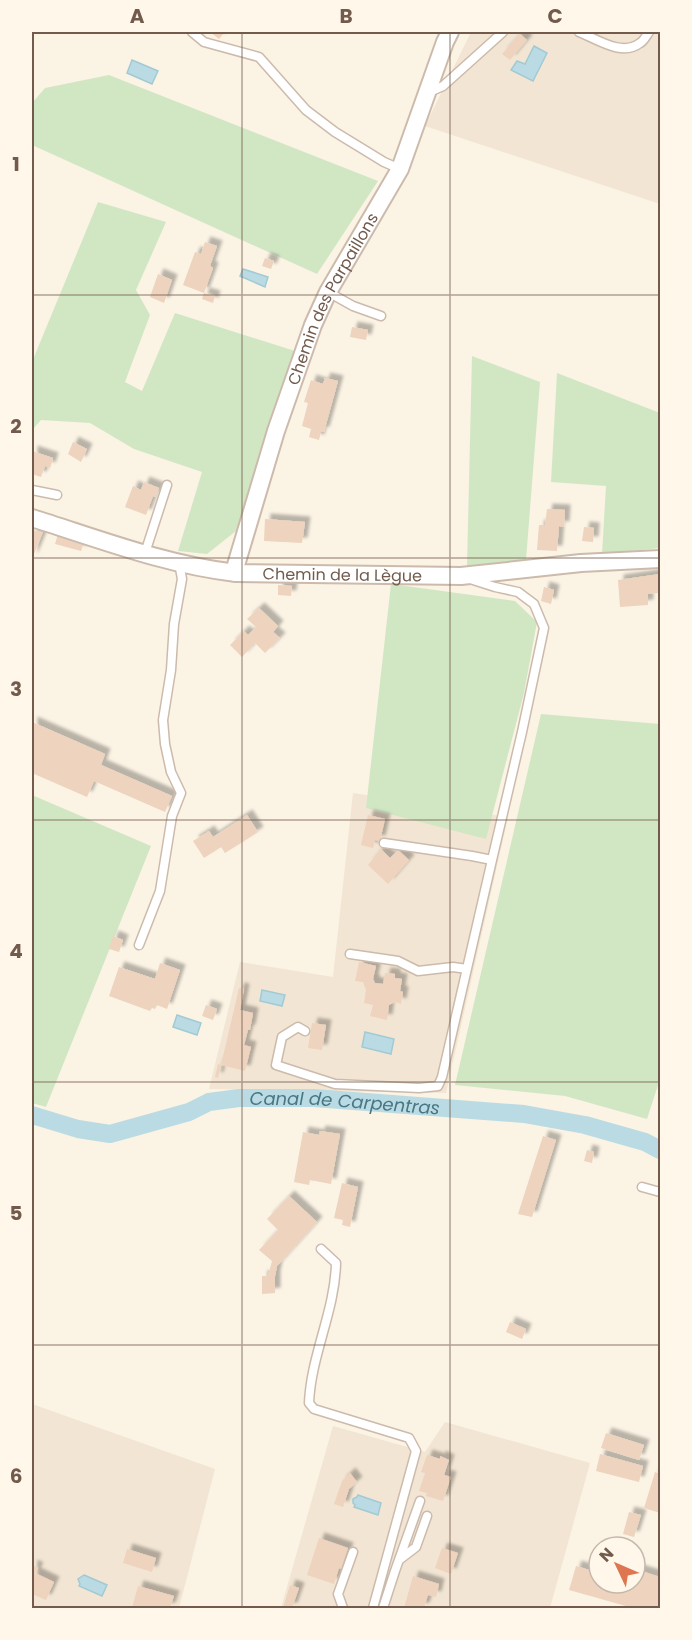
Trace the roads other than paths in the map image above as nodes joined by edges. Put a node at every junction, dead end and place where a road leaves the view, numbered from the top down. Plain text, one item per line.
1 (192, 32) edge
2 (450, 32) edge
3 (503, 32) edge
4 (579, 32) edge
5 (649, 32) edge
6 (427, 93) junction
7 (400, 169) junction
8 (328, 292) junction
9 (381, 316) dead end
10 (167, 485) dead end
11 (32, 490) edge
12 (57, 495) dead end
13 (32, 518) edge
14 (145, 554) junction
15 (660, 559) edge
16 (179, 563) junction
17 (236, 573) junction
18 (461, 576) junction
19 (384, 843) dead end
20 (492, 860) junction
21 (139, 945) dead end
22 (350, 954) dead end
23 (467, 969) junction
24 (305, 1031) dead end
25 (642, 1187) dead end
26 (660, 1192) edge
27 (321, 1249) dead end
28 (420, 1501) dead end
29 (427, 1516) dead end
30 (353, 1552) dead end
31 (399, 1560) junction
32 (343, 1608) edge
33 (373, 1608) edge
34 (383, 1608) edge

1 - 7 lane
2 - 6 street, Chemin des Parpaillons
3 - 6 lane
4 - 5 lane
6 - 7 street, Chemin des Parpaillons
7 - 8 street, Chemin des Parpaillons
8 - 9 lane
8 - 17 street, Chemin des Parpaillons
10 - 14 lane
11 - 12 lane
13 - 14 street, Chemin de la Lègue
14 - 16 street, Chemin de la Lègue
15 - 18 street, Chemin de la Lègue
16 - 17 street, Chemin de la Lègue
16 - 21 lane
17 - 18 street, Chemin de la Lègue
18 - 20 lane
19 - 20 lane
20 - 23 lane
22 - 23 lane
23 - 24 lane
25 - 26 lane
27 - 33 lane
28 - 31 lane
29 - 31 lane
30 - 32 lane
31 - 34 lane

